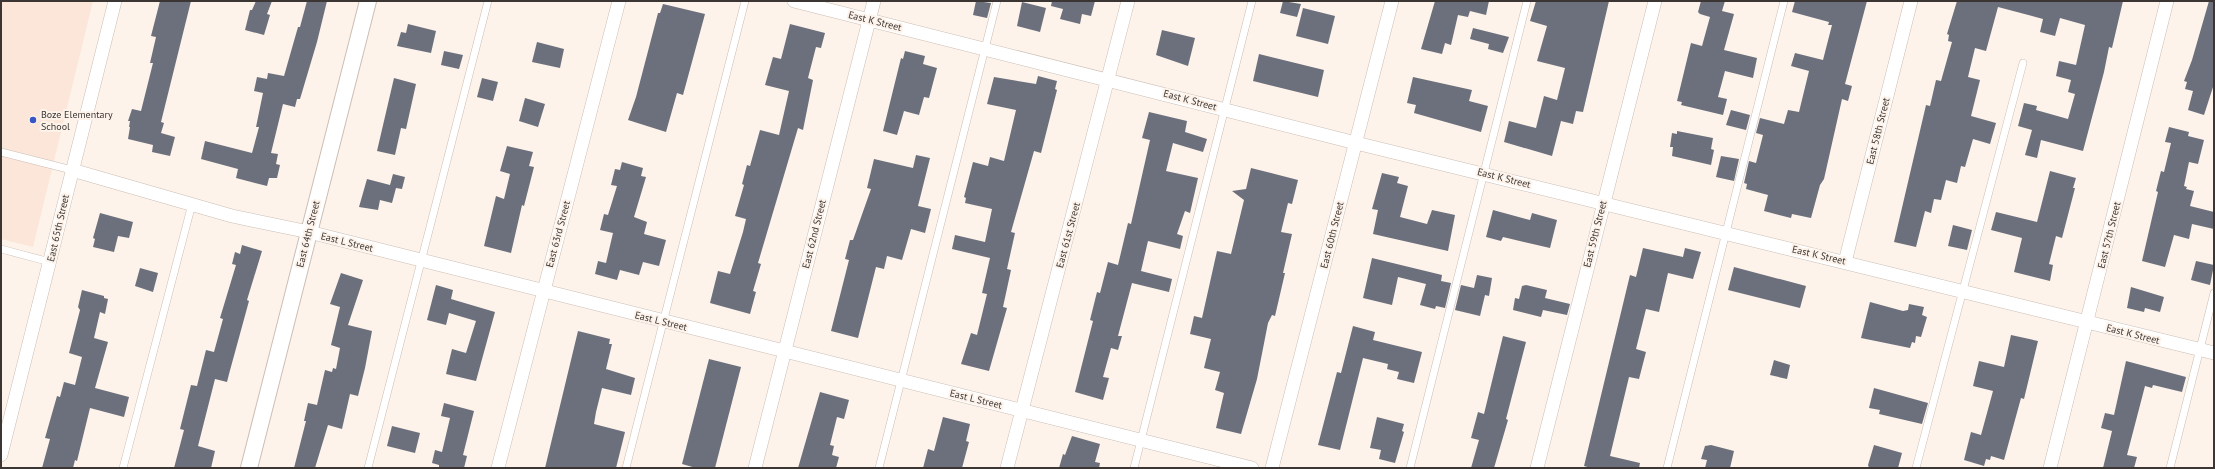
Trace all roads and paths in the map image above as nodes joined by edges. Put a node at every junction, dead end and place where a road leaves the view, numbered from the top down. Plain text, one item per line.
1 (115, 1) edge
2 (368, 1) edge
3 (488, 1) edge
4 (619, 1) edge
5 (745, 1) edge
6 (794, 1) edge
7 (874, 1) edge
8 (998, 1) edge
9 (1128, 1) edge
10 (1252, 1) edge
11 (1392, 1) edge
12 (1527, 1) edge
13 (1655, 1) edge
14 (1784, 1) edge
15 (1911, 1) edge
16 (2166, 1) edge
17 (869, 20) junction
18 (985, 48) junction
19 (2023, 63) dead end
20 (1109, 79) junction
21 (1224, 109) junction
22 (1356, 143) junction
23 (1, 152) edge
24 (72, 170) junction
25 (1483, 173) junction
26 (1603, 202) junction
27 (192, 204) junction
28 (309, 232) junction
29 (1726, 233) junction
30 (1, 249) edge
31 (50, 262) junction
32 (422, 262) junction
33 (1846, 262) junction
34 (543, 292) junction
35 (1963, 292) junction
36 (2214, 292) edge
37 (663, 322) junction
38 (2087, 322) junction
39 (2199, 350) junction
40 (784, 351) junction
41 (2214, 353) edge
42 (901, 380) junction
43 (1022, 410) junction
44 (1140, 440) junction
45 (1, 455) edge
46 (123, 468) edge
47 (249, 468) edge
48 (368, 468) edge
49 (498, 468) edge
50 (626, 468) edge
51 (755, 468) edge
52 (879, 468) edge
53 (1007, 468) edge
54 (1134, 468) edge
55 (1252, 468) edge
56 (1272, 468) edge
57 (1410, 468) edge
58 (1537, 468) edge
59 (1667, 468) edge
60 (1916, 468) edge
61 (2050, 468) edge
62 (2170, 468) edge

1 - 24 street, East 65th Street
2 - 28 street, East 64th Street
3 - 32 lane
4 - 34 street, East 63rd Street
5 - 37 lane
6 - 17 street, East K Street
7 - 17 street, East 62nd Street
8 - 18 lane
9 - 20 street, East 61st Street
10 - 21 lane
11 - 22 street, East 60th Street
12 - 25 lane
13 - 26 street, East 59th Street
14 - 29 lane
15 - 33 street, East 58th Street
16 - 38 street, East 57th Street
17 - 18 street, East K Street
17 - 40 street, East 62nd Street
18 - 20 street, East K Street
18 - 42 lane
19 - 35 lane
20 - 21 street, East K Street
20 - 43 street, East 61st Street
21 - 22 street, East K Street
21 - 44 lane
22 - 25 street, East K Street
22 - 56 street, East 60th Street
23 - 24 lane
24 - 27 street, East L Street
24 - 31 street, East 65th Street
25 - 26 street, East K Street
25 - 57 lane
26 - 29 street, East K Street
26 - 58 street, East 59th Street
27 - 28 street, East L Street
27 - 46 lane
28 - 32 street, East L Street
28 - 47 street, East 64th Street
29 - 33 street, East K Street
29 - 59 lane
30 - 31 lane
31 - 45 street, East 65th Street
32 - 34 street, East L Street
32 - 48 lane
33 - 35 street, East K Street
34 - 37 street, East L Street
34 - 49 street, East 63rd Street
35 - 38 street, East K Street
35 - 60 lane
36 - 39 lane
37 - 40 street, East L Street
37 - 50 lane
38 - 39 street, East K Street
38 - 61 street, East 57th Street
39 - 41 street, East K Street
39 - 62 lane
40 - 42 street, East L Street
40 - 51 street, East 62nd Street
42 - 43 street, East L Street
42 - 52 lane
43 - 44 street, East L Street
43 - 53 street, East 61st Street
44 - 54 lane
44 - 55 street, East L Street

